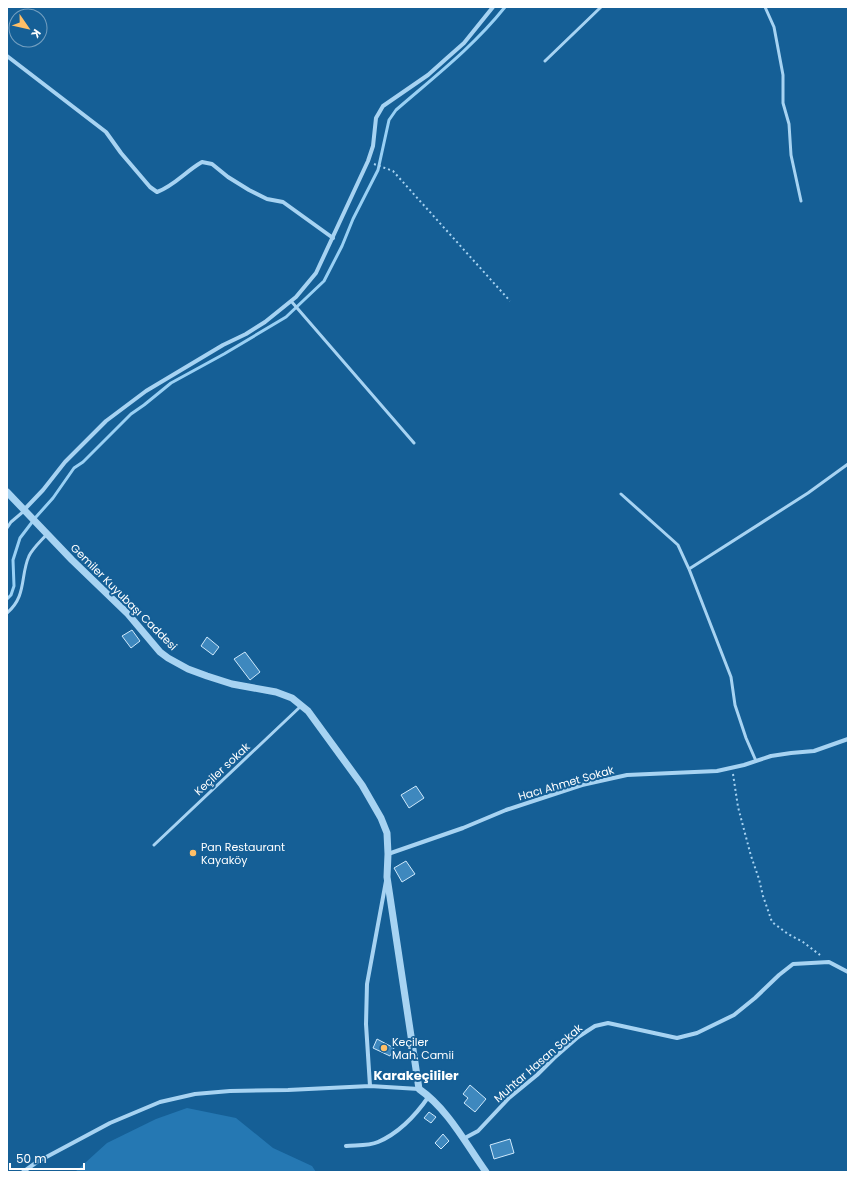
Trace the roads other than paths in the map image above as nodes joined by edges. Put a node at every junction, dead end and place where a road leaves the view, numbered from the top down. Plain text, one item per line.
1 (493, 7) edge
2 (601, 7) edge
3 (765, 7) edge
4 (7, 56) edge
5 (545, 61) dead end
6 (801, 202) dead end
7 (333, 238) junction
8 (292, 302) junction
9 (414, 443) dead end
10 (848, 464) edge
11 (7, 492) edge
12 (621, 494) dead end
13 (25, 512) junction
14 (7, 528) edge
15 (47, 534) junction
16 (689, 569) junction
17 (7, 612) edge
18 (302, 706) junction
19 (848, 740) edge
20 (756, 760) junction
21 (154, 845) dead end
22 (388, 854) junction
23 (386, 877) junction
24 (848, 972) edge
25 (370, 1086) junction
26 (419, 1089) junction
27 (429, 1096) junction
28 (463, 1140) junction
29 (346, 1146) dead end
30 (23, 1172) edge
31 (486, 1172) edge

1 - 7 street
2 - 5 lane
3 - 6 lane
4 - 7 street
7 - 8 street
8 - 9 lane
8 - 13 street
10 - 16 lane
11 - 13 street, Gemiler Kuyubaşı Caddesi
12 - 16 lane
13 - 14 lane
13 - 15 street, Gemiler Kuyubaşı Caddesi
15 - 17 lane
15 - 18 street, Gemiler Kuyubaşı Caddesi
16 - 20 lane
18 - 21 lane, Keçiler sokak
18 - 22 street, Gemiler Kuyubaşı Caddesi
19 - 20 street, Hacı Ahmet Sokak
20 - 22 street, Hacı Ahmet Sokak
22 - 23 street
23 - 25 street
23 - 26 street
24 - 28 street, Muhtar Hasan Sokak
25 - 26 street
25 - 30 street
26 - 27 street
27 - 28 street
27 - 29 street
28 - 31 street

